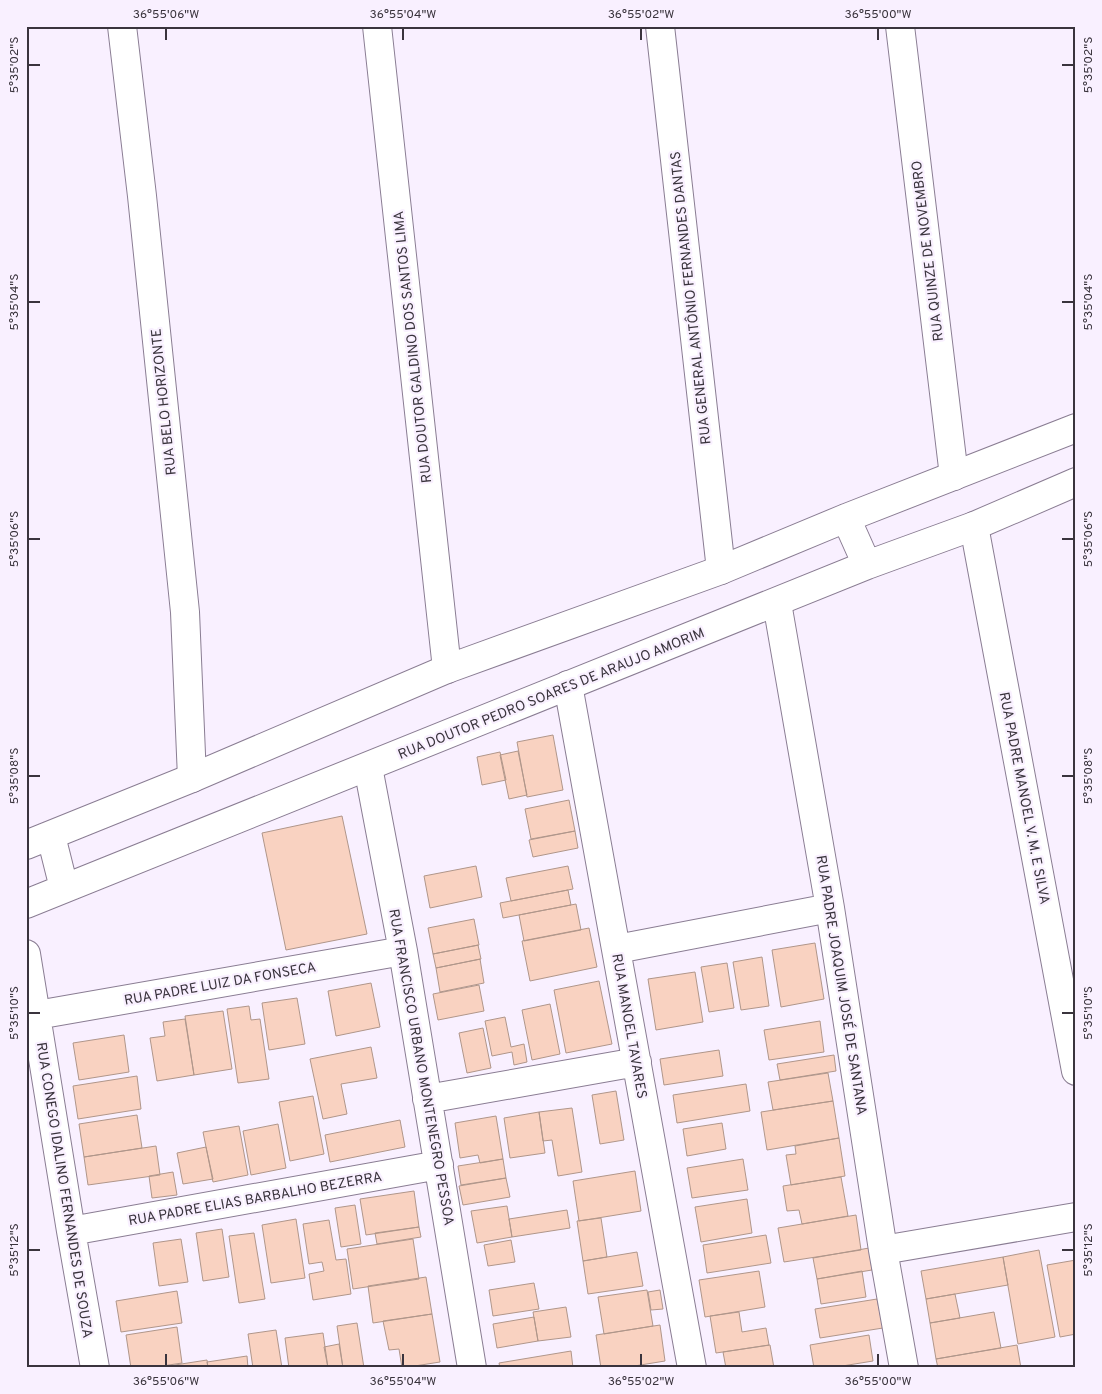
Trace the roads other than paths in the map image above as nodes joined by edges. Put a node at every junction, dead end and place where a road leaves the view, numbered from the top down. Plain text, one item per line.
1 (122, 26) edge
2 (377, 26) edge
3 (660, 26) edge
4 (900, 26) edge
5 (1076, 428) edge
6 (954, 476) junction
7 (1076, 482) edge
8 (846, 518) junction
9 (974, 526) junction
10 (867, 565) junction
11 (721, 570) junction
12 (777, 603) junction
13 (447, 669) junction
14 (568, 685) junction
15 (368, 767) junction
16 (192, 778) junction
17 (51, 836) junction
18 (26, 846) edge
19 (64, 888) junction
20 (26, 904) edge
21 (830, 908) junction
22 (617, 949) junction
23 (403, 951) junction
24 (26, 954) edge
25 (37, 1015) junction
26 (637, 1062) junction
27 (1076, 1071) edge
28 (427, 1099) junction
29 (438, 1165) junction
30 (1076, 1218) edge
31 (70, 1231) junction
32 (883, 1250) junction
33 (95, 1368) edge
34 (472, 1368) edge
35 (692, 1368) edge
36 (904, 1368) edge

1 - 16 street, RUA BELO HORIZONTE
2 - 13 street, RUA DOUTOR GALDINO DOS SANTOS LIMA
3 - 11 street, RUA GENERAL ANTÔNIO FERNANDES DANTAS
4 - 6 street, RUA QUINZE DE NOVEMBRO
5 - 6 street
6 - 8 street
7 - 9 street, RUA DOUTOR PEDRO SOARES DE ARAUJO AMORIM
8 - 10 street
8 - 11 street
9 - 10 street, RUA DOUTOR PEDRO SOARES DE ARAUJO AMORIM
9 - 27 street, RUA PADRE MANOEL V. M. E SILVA
10 - 12 street, RUA DOUTOR PEDRO SOARES DE ARAUJO AMORIM
11 - 13 street
12 - 14 street, RUA DOUTOR PEDRO SOARES DE ARAUJO AMORIM
12 - 21 street, RUA PADRE JOAQUIM JOSÉ DE SANTANA
13 - 16 street
14 - 15 street, RUA DOUTOR PEDRO SOARES DE ARAUJO AMORIM
14 - 22 street, RUA MANOEL TAVARES
15 - 19 street, RUA DOUTOR PEDRO SOARES DE ARAUJO AMORIM
15 - 23 street, RUA FRANCISCO URBANO MONTENEGRO PESSOA
16 - 17 street
17 - 18 street
17 - 19 street
19 - 20 street, RUA DOUTOR PEDRO SOARES DE ARAUJO AMORIM
21 - 22 street
21 - 32 street, RUA PADRE JOAQUIM JOSÉ DE SANTANA
22 - 26 street, RUA MANOEL TAVARES
23 - 25 street, RUA PADRE LUIZ DA FONSECA
23 - 28 street, RUA FRANCISCO URBANO MONTENEGRO PESSOA
24 - 25 street, RUA CONEGO IDALINO FERNANDES DE SOUZA
25 - 31 street, RUA CONEGO IDALINO FERNANDES DE SOUZA
26 - 28 street
26 - 35 street, RUA MANOEL TAVARES
28 - 29 street, RUA FRANCISCO URBANO MONTENEGRO PESSOA
29 - 31 street, RUA PADRE ELIAS BARBALHO BEZERRA
29 - 34 street, RUA FRANCISCO URBANO MONTENEGRO PESSOA
30 - 32 street
31 - 33 street, RUA CONEGO IDALINO FERNANDES DE SOUZA
32 - 36 street, RUA PADRE JOAQUIM JOSÉ DE SANTANA

